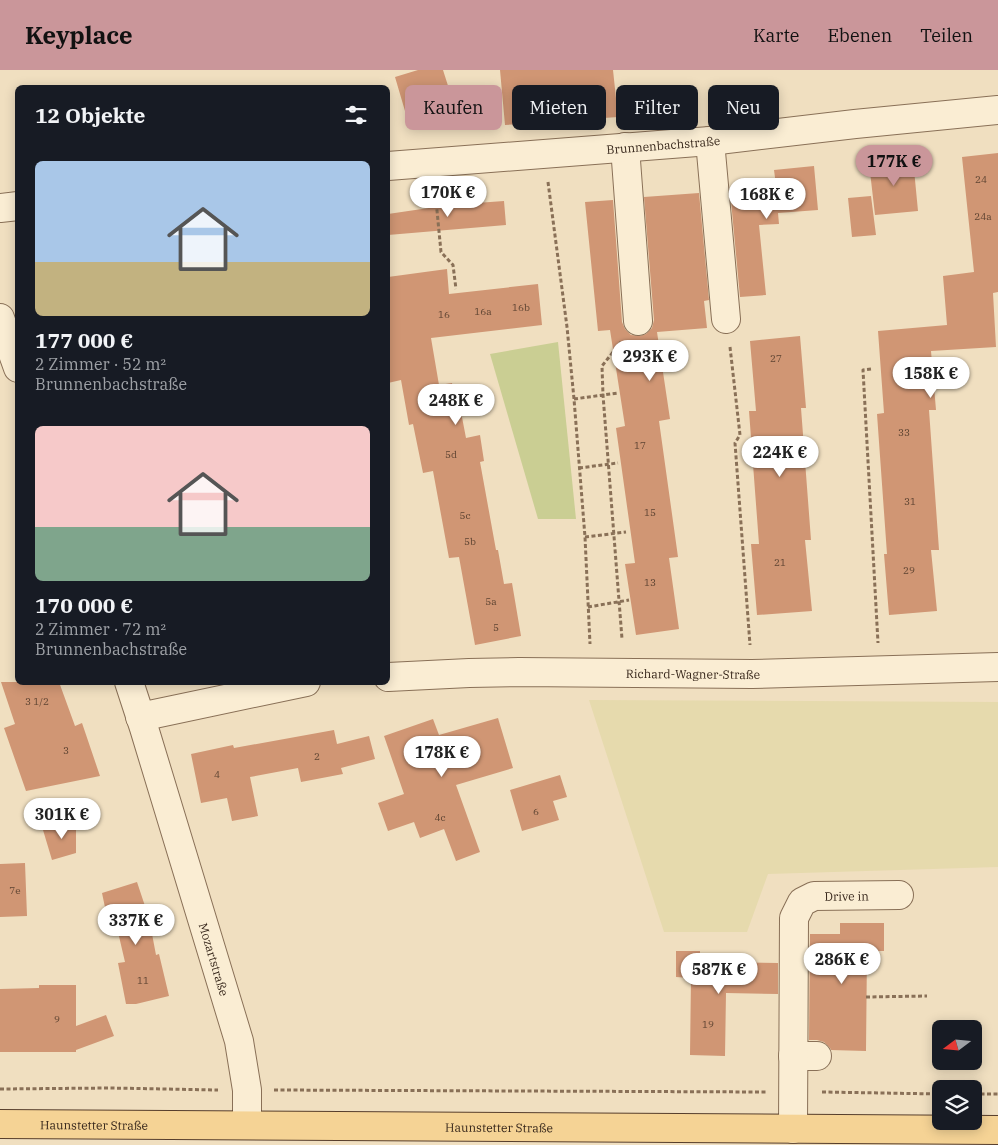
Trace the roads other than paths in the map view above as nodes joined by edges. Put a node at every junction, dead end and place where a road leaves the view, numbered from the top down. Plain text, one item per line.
1 (998, 110) edge
2 (710, 140) junction
3 (625, 147) junction
4 (390, 166) edge
5 (15, 206) edge
6 (0, 208) edge
7 (0, 318) edge
8 (726, 319) road end
9 (638, 321) road end
10 (15, 360) edge
11 (998, 667) edge
12 (390, 677) edge
13 (130, 685) edge
14 (292, 685) edge
15 (140, 717) junction
16 (899, 895) dead end
17 (0, 1124) edge
18 (247, 1125) junction
19 (793, 1129) junction
20 (998, 1130) edge

1 - 2 street, Brunnenbachstraße
2 - 3 street, Brunnenbachstraße
2 - 8 street
3 - 4 street, Brunnenbachstraße
3 - 9 street
5 - 6 street
7 - 10 street
11 - 12 street, Richard-Wagner-Straße
13 - 15 street, Mozartstraße
14 - 15 street
15 - 18 street, Mozartstraße
16 - 19 street, Drive in
17 - 18 main road, Haunstetter Straße
18 - 19 main road, Haunstetter Straße
19 - 20 main road, Haunstetter Straße

